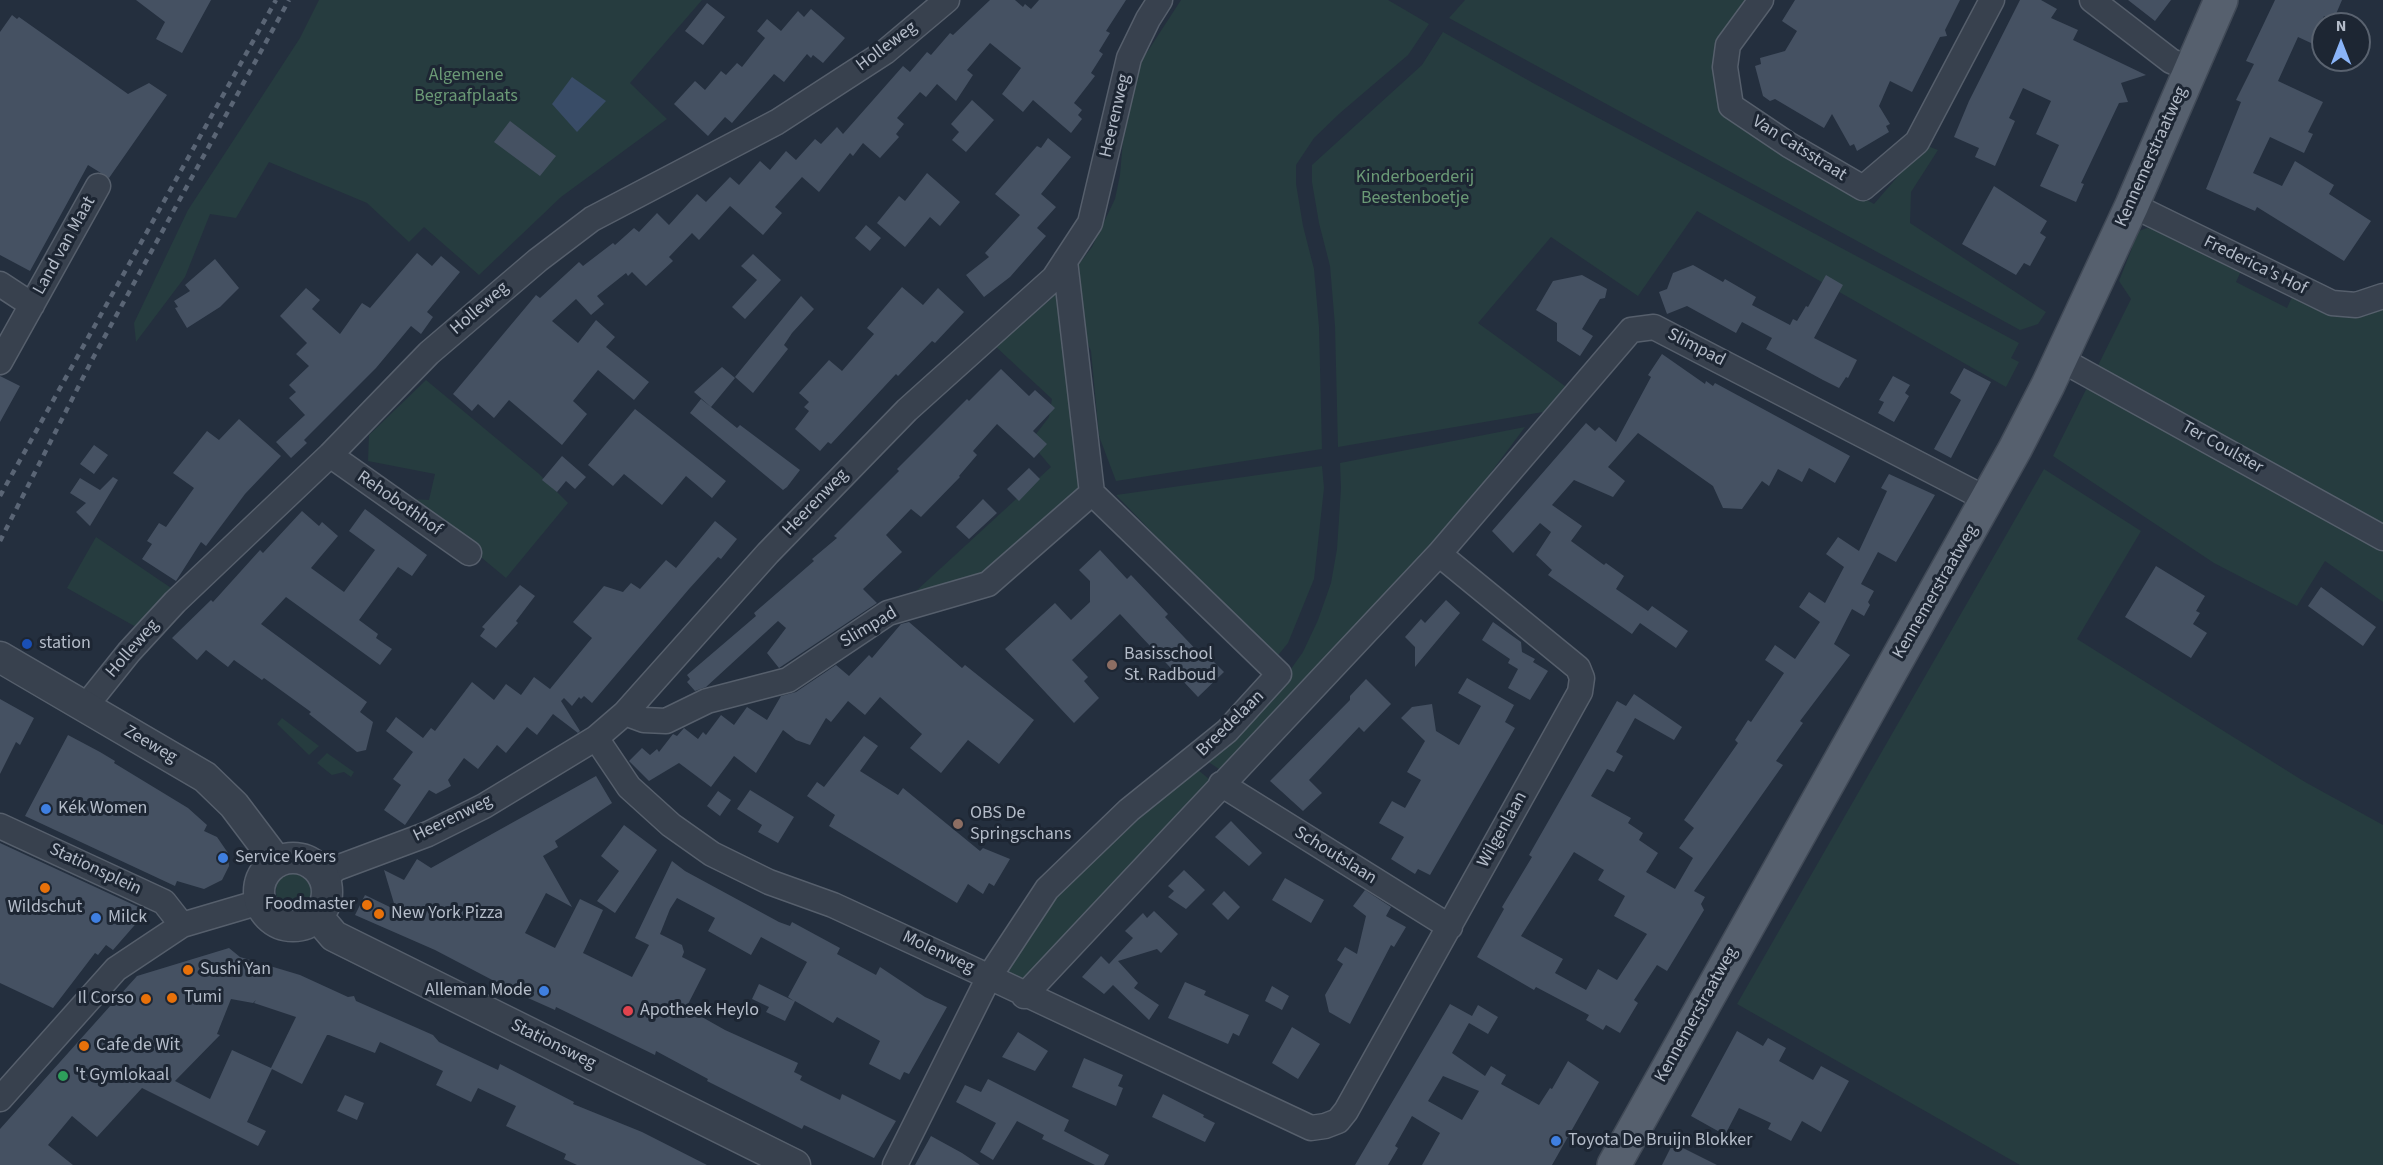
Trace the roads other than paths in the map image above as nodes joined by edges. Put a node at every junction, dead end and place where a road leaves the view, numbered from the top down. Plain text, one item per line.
1 (947, 0) edge
2 (1160, 0) edge
3 (1761, 0) edge
4 (1992, 0) edge
5 (2092, 0) edge
6 (2221, 0) edge
7 (2181, 65) junction
8 (98, 186) dead end
9 (2132, 205) junction
10 (1065, 261) junction
11 (0, 284) edge
12 (2383, 296) edge
13 (32, 305) junction
14 (2060, 359) junction
15 (0, 362) edge
16 (330, 455) junction
17 (1092, 493) junction
18 (1988, 500) junction
19 (2383, 538) edge
20 (469, 552) dead end
21 (1439, 554) junction
22 (0, 657) edge
23 (85, 707) junction
24 (625, 713) junction
25 (596, 738) junction
26 (1221, 784) junction
27 (0, 826) edge
28 (277, 862) junction
29 (324, 878) junction
30 (260, 902) junction
31 (317, 916) junction
32 (182, 925) junction
33 (1450, 927) junction
34 (989, 977) junction
35 (1024, 996) junction
36 (1, 1095) edge
37 (1311, 1128) joint
38 (795, 1165) edge
39 (895, 1165) edge
40 (1614, 1165) edge

1 - 16 street, Holleweg
2 - 10 street, Heerenweg
3 - 4 street, Van Catsstraat
5 - 7 street
6 - 7 main road, Kennemerstraatweg
7 - 9 main road, Kennemerstraatweg
8 - 13 street, Land van Maat
9 - 12 street, Frederica's Hof
9 - 14 main road, Kennemerstraatweg
10 - 17 street
10 - 24 street, Heerenweg
11 - 13 street, Land van Maat
13 - 15 street, Land van Maat
14 - 18 main road, Kennemerstraatweg
14 - 19 street, Ter Coulster
16 - 20 street, Rehobothhof
16 - 23 street, Holleweg
17 - 24 street, Slimpad
17 - 34 street, Breedelaan
18 - 21 street, Slimpad
18 - 40 main road, Kennemerstraatweg
21 - 26 street, Breedelaan
21 - 33 street, Wilgenlaan
22 - 23 street, Zeeweg
23 - 28 street, Zeeweg
24 - 25 street, Heerenweg
25 - 29 street, Heerenweg
25 - 34 street, Molenweg
26 - 33 street, Schoutslaan
26 - 35 street, Breedelaan
27 - 32 street, Stationsplein
28 - 29 street
28 - 30 street
29 - 31 street
30 - 31 street
30 - 32 street
31 - 38 street, Stationsweg
32 - 36 street
33 - 37 street, Wilgenlaan
34 - 35 street, Molenweg
34 - 39 street, Breedelaan
35 - 37 street, Molenweg

